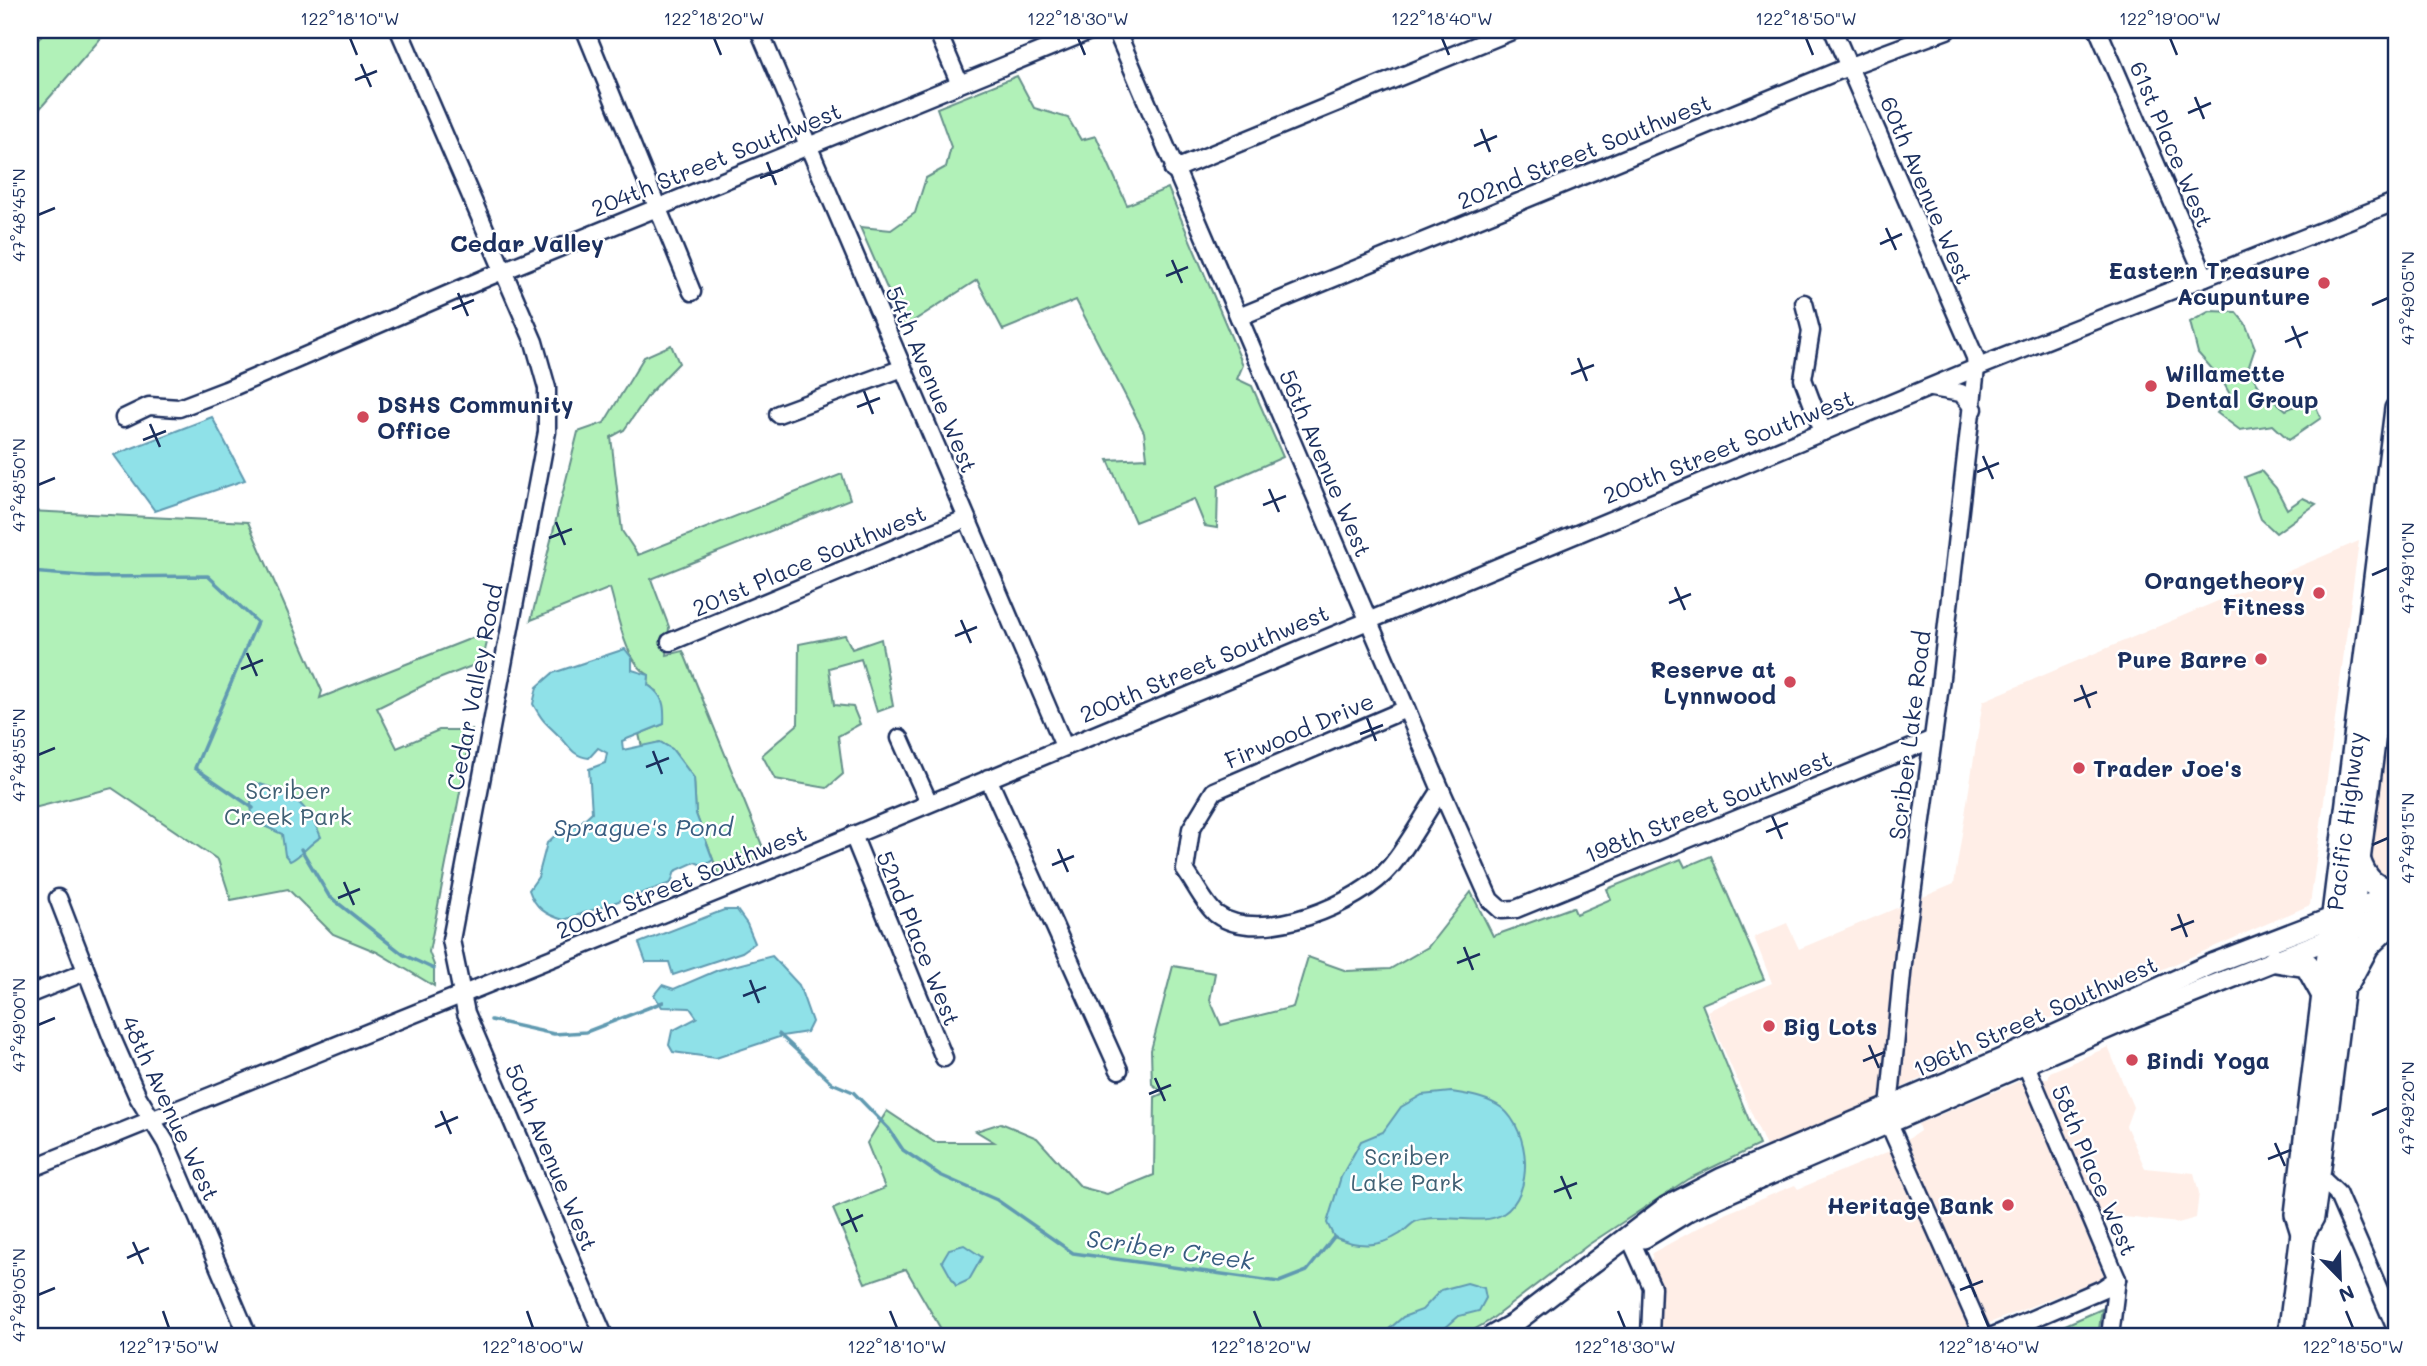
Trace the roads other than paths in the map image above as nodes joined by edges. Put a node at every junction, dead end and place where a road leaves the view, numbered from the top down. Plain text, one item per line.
1 (399, 30) edge
2 (585, 30) edge
3 (759, 30) edge
4 (937, 30) edge
5 (1092, 30) edge
6 (1116, 30) edge
7 (1514, 30) edge
8 (1833, 30) edge
9 (1947, 30) edge
10 (2098, 30) edge
11 (1850, 66) junction
12 (959, 82) junction
13 (808, 146) junction
14 (1173, 170) junction
15 (2397, 201) edge
16 (658, 207) junction
17 (504, 271) junction
18 (2205, 277) junction
19 (692, 292) dead end
20 (1804, 303) dead end
21 (1239, 317) junction
22 (903, 368) junction
23 (1976, 369) junction
24 (1930, 388) junction
25 (2397, 408) edge
26 (1974, 409) junction
27 (778, 414) dead end
28 (124, 418) dead end
29 (1823, 432) junction
30 (965, 519) junction
31 (2397, 554) edge
32 (1368, 620) junction
33 (670, 642) dead end
34 (1406, 709) junction
35 (900, 738) dead end
36 (1931, 740) junction
37 (1064, 746) junction
38 (988, 778) junction
39 (1441, 790) junction
40 (929, 803) junction
41 (853, 835) junction
42 (2358, 859) junction
43 (2397, 891) edge
44 (58, 898) dead end
45 (1501, 910) joint
46 (2397, 914) edge
47 (2341, 925) junction
48 (2276, 960) junction
49 (85, 972) junction
50 (2145, 993) junction
51 (30, 994) edge
52 (462, 995) junction
53 (2331, 996) junction
54 (2131, 1018) junction
55 (2039, 1041) junction
56 (944, 1058) dead end
57 (2026, 1065) junction
58 (1119, 1070) dead end
59 (1889, 1116) junction
60 (152, 1120) junction
61 (30, 1169) edge
62 (2318, 1175) junction
63 (1666, 1207) junction
64 (2303, 1233) junction
65 (1633, 1245) junction
66 (1595, 1259) junction
67 (2117, 1279) junction
68 (2397, 1331) edge
69 (248, 1336) edge
70 (604, 1336) edge
71 (1492, 1336) edge
72 (1650, 1336) edge
73 (1983, 1336) edge
74 (1993, 1336) edge
75 (2110, 1336) edge
76 (2290, 1336) edge

1 - 17 street, Cedar Valley Road
2 - 16 street
3 - 13 street, 54th Avenue West
4 - 12 street
5 - 12 street, 204th Street Southwest
6 - 14 street, 56th Avenue West
7 - 14 street
8 - 11 street, 60th Avenue West
9 - 11 street, 202nd Street Southwest
10 - 18 street, 61st Place West
11 - 21 street, 202nd Street Southwest
11 - 23 street, 60th Avenue West
12 - 13 street, 204th Street Southwest
13 - 16 street, 204th Street Southwest
13 - 22 street, 54th Avenue West
14 - 21 street, 56th Avenue West
15 - 18 street, 200th Street Southwest
16 - 17 street, 204th Street Southwest
16 - 19 street
17 - 28 street, 204th Street Southwest
17 - 52 street, Cedar Valley Road
18 - 23 street, 200th Street Southwest
20 - 29 street
21 - 32 street, 56th Avenue West
22 - 27 street
22 - 30 street, 54th Avenue West
23 - 24 street, 200th Street Southwest
23 - 26 street, Scriber Lake Road
24 - 26 street
24 - 29 street, 200th Street Southwest
25 - 47 highway, Pacific Highway
26 - 36 street, Scriber Lake Road
29 - 32 street, 200th Street Southwest
30 - 33 street, 201st Place Southwest
30 - 37 street, 54th Avenue West
31 - 42 highway, Pacific Highway
32 - 34 street, 56th Avenue West
32 - 37 street, 200th Street Southwest
34 - 39 street, 56th Avenue West
34 - 39 street, Firwood Drive
35 - 40 street
36 - 45 street, 198th Street Southwest
36 - 59 street, Scriber Lake Road
37 - 38 street, 200th Street Southwest
38 - 40 street, 200th Street Southwest
38 - 58 street
39 - 45 street, 56th Avenue West
40 - 41 street, 200th Street Southwest
41 - 52 street, 200th Street Southwest
41 - 56 street, 52nd Place West
42 - 43 highway
42 - 47 highway, Pacific Highway
43 - 47 main road, 196th Street Southwest
44 - 49 street, 48th Avenue West
46 - 47 main road, 196th Street Southwest
46 - 53 highway
47 - 48 main road, 196th Street Southwest
47 - 50 main road, 196th Street Southwest
47 - 53 highway, Pacific Highway
48 - 53 highway
48 - 54 main road, 196th Street Southwest
49 - 51 street
49 - 60 street, 48th Avenue West
50 - 54 main road
50 - 55 main road, 196th Street Southwest
52 - 60 street, 200th Street Southwest
52 - 70 street, 50th Avenue West
53 - 62 highway, Pacific Highway
53 - 64 highway, Pacific Highway
54 - 57 main road, 196th Street Southwest
55 - 57 main road
55 - 59 main road, 196th Street Southwest
57 - 59 main road, 196th Street Southwest
57 - 67 street, 58th Place West
59 - 63 main road, 196th Street Southwest
59 - 65 main road, 196th Street Southwest
59 - 73 street
60 - 61 street, 200th Street Southwest
60 - 69 street, 48th Avenue West
62 - 64 highway, Pacific Highway
62 - 68 street
63 - 65 main road
63 - 66 main road, 196th Street Southwest
64 - 76 highway, Pacific Highway
65 - 66 main road, 196th Street Southwest
65 - 72 street
66 - 71 main road, 196th Street Southwest
67 - 74 street
67 - 75 street, 58th Place West

